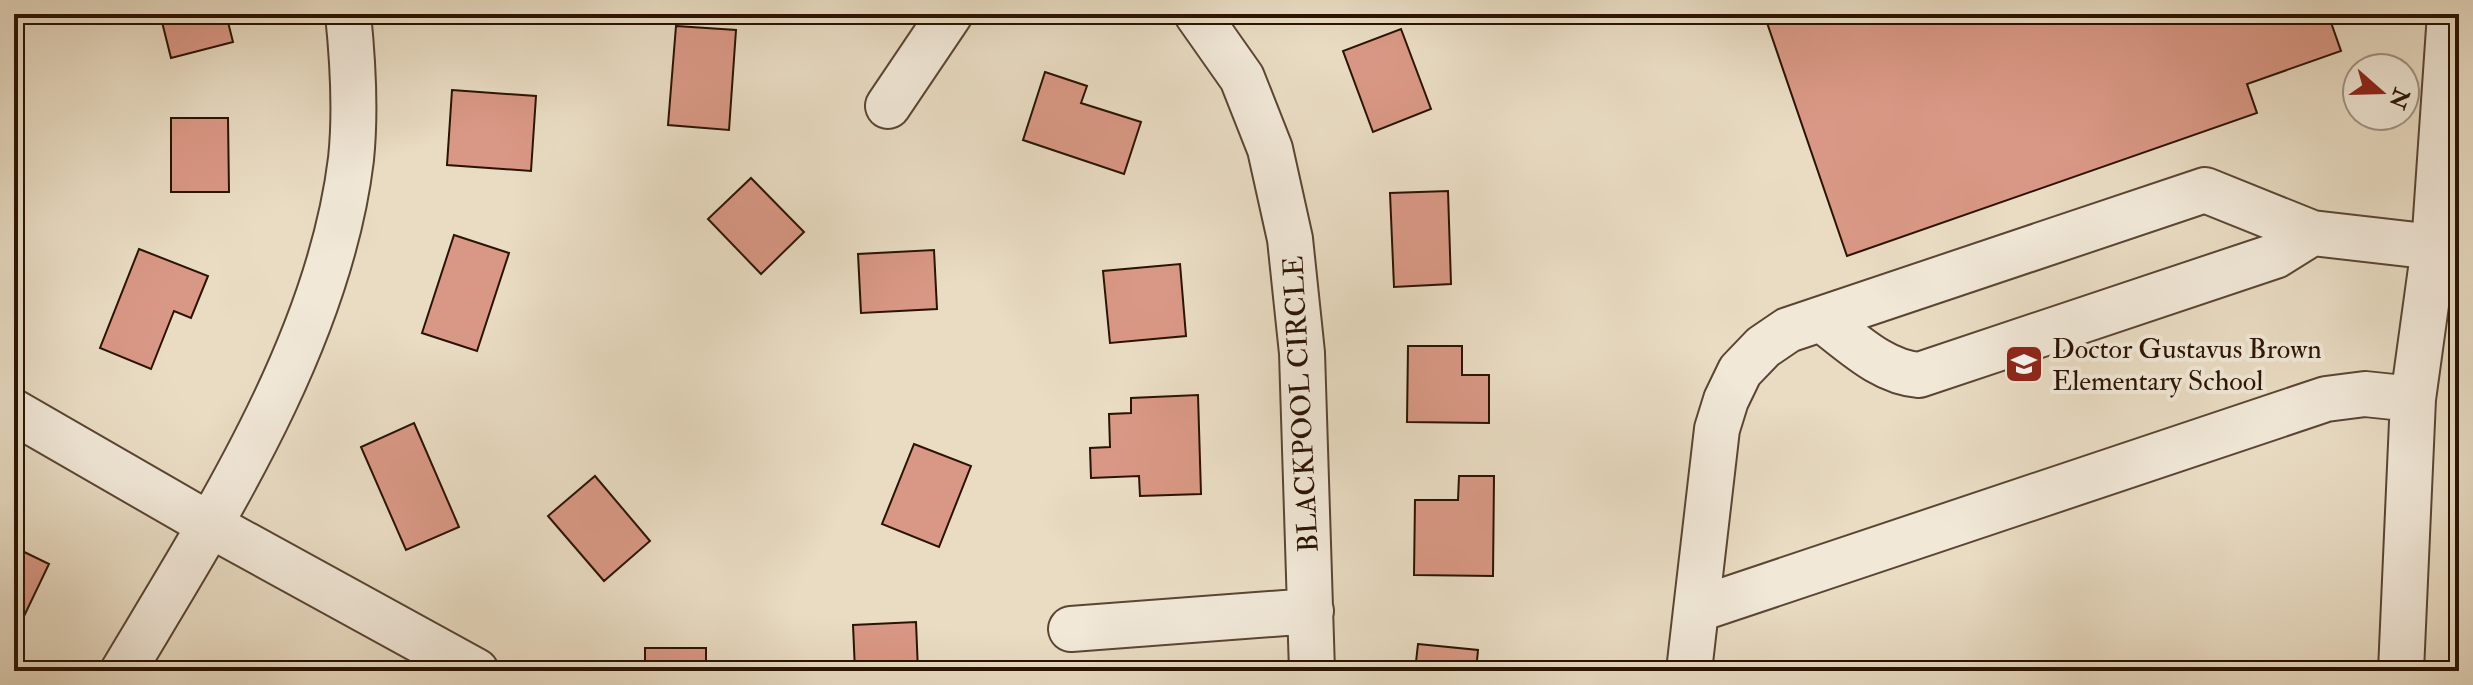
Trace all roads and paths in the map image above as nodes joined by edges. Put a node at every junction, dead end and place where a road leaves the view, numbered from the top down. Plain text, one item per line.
1 (348, 14) edge
2 (950, 14) edge
3 (1197, 14) edge
4 (2450, 14) edge
5 (888, 106) dead end
6 (2312, 233) junction
7 (2434, 247) junction
8 (1821, 319) junction
9 (2413, 399) junction
10 (14, 412) edge
11 (210, 525) junction
12 (1696, 610) junction
13 (1311, 611) junction
14 (1071, 629) dead end
15 (123, 671) edge
16 (476, 671) edge
17 (1312, 671) edge
18 (1689, 671) edge
19 (2401, 671) edge

1 - 11 street
2 - 5 street
3 - 13 street, BLACKPOOL CIRCLE
4 - 7 street
6 - 7 street
6 - 8 street
6 - 8 street
7 - 9 street
8 - 12 street
9 - 12 street
9 - 19 street
10 - 11 street
11 - 15 street
11 - 16 street
12 - 18 street
13 - 14 street
13 - 17 street, BLACKPOOL CIRCLE

